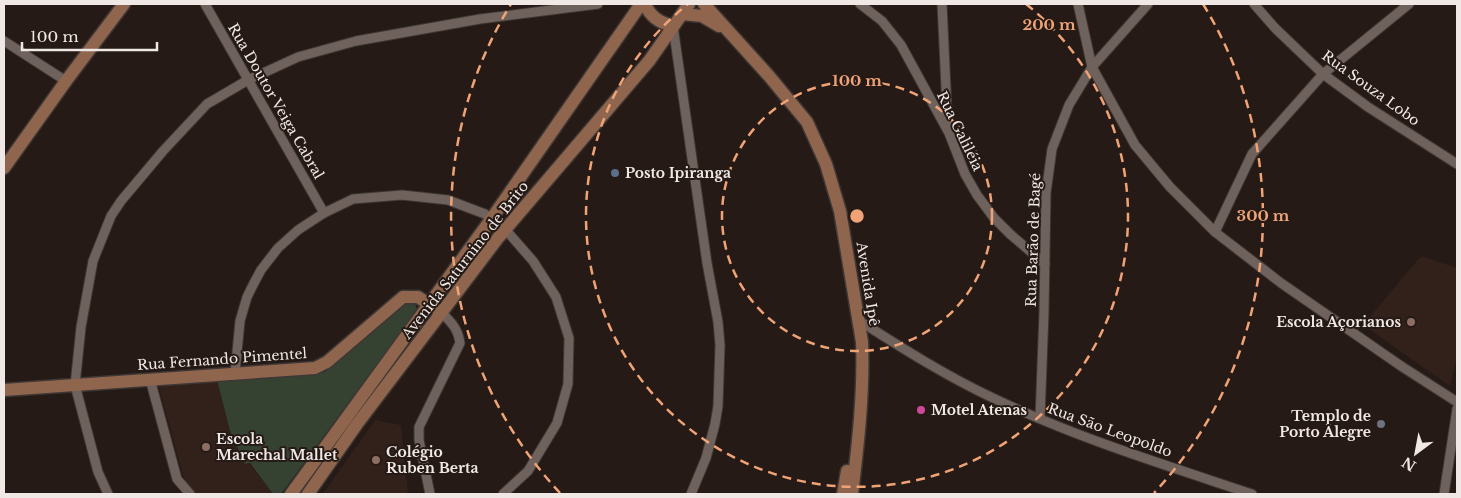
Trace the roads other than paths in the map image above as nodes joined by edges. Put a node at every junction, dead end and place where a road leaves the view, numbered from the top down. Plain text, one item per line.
1 (124, 4) edge
2 (205, 4) edge
3 (598, 4) edge
4 (640, 4) edge
5 (645, 4) edge
6 (704, 4) edge
7 (860, 4) edge
8 (942, 4) edge
9 (1078, 4) edge
10 (1148, 4) edge
11 (1254, 4) edge
12 (1409, 4) edge
13 (686, 9) edge
14 (673, 26) junction
15 (728, 31) junction
16 (4, 41) edge
17 (1092, 67) junction
18 (1323, 74) junction
19 (248, 80) junction
20 (66, 81) junction
21 (949, 133) junction
22 (6, 161) edge
23 (1457, 164) edge
24 (324, 213) junction
25 (492, 218) junction
26 (506, 229) junction
27 (1215, 232) junction
28 (1045, 264) junction
29 (429, 304) junction
30 (442, 313) junction
31 (858, 320) junction
32 (235, 373) junction
33 (150, 379) junction
34 (75, 385) junction
35 (4, 390) edge
36 (861, 398) junction
37 (1457, 402) edge
38 (1457, 409) edge
39 (1040, 418) junction
40 (108, 494) edge
41 (190, 494) edge
42 (290, 494) edge
43 (308, 494) edge
44 (430, 494) edge
45 (503, 494) edge
46 (691, 494) edge
47 (842, 494) edge
48 (852, 494) edge
49 (1252, 494) edge
50 (1444, 494) edge

1 - 20 main road
2 - 19 street, Rua Doutor Veiga Cabral
3 - 19 street
4 - 25 main road, Avenida Saturnino de Brito
5 - 14 main road
6 - 15 main road, Avenida Ipê
7 - 21 street, Rua Galiléia
8 - 21 street
9 - 17 street
10 - 17 street, Rua Barão de Bagé
11 - 18 street, Rua Souza Lobo
12 - 18 street
13 - 14 main road, Avenida Saturnino de Brito
13 - 15 main road, Avenida Ipê
14 - 26 main road, Avenida Saturnino de Brito
14 - 46 street
15 - 31 main road, Avenida Ipê
16 - 20 street
17 - 27 street
17 - 28 street, Rua Barão de Bagé
18 - 23 street, Rua Souza Lobo
18 - 27 street
19 - 24 street, Rua Doutor Veiga Cabral
19 - 34 street
20 - 22 main road
21 - 28 street, Rua Galiléia
24 - 25 street
24 - 32 street
25 - 26 street
25 - 29 main road, Avenida Saturnino de Brito
26 - 30 main road, Avenida Saturnino de Brito
26 - 45 street
27 - 37 street
28 - 39 street, Rua Barão de Bagé
29 - 30 main road, Rua Fernando Pimentel
29 - 32 main road, Rua Fernando Pimentel
29 - 42 main road, Avenida Saturnino de Brito
30 - 43 main road, Avenida Saturnino de Brito
30 - 44 street
31 - 36 main road, Avenida Ipê
31 - 39 street, Rua São Leopoldo
32 - 33 main road, Rua Fernando Pimentel
33 - 34 main road, Rua Fernando Pimentel
33 - 41 street
34 - 35 main road, Rua Fernando Pimentel
34 - 40 street
36 - 47 main road, Avenida Ipê
36 - 48 main road, Avenida Ipê
38 - 50 street
39 - 49 street, Rua São Leopoldo

